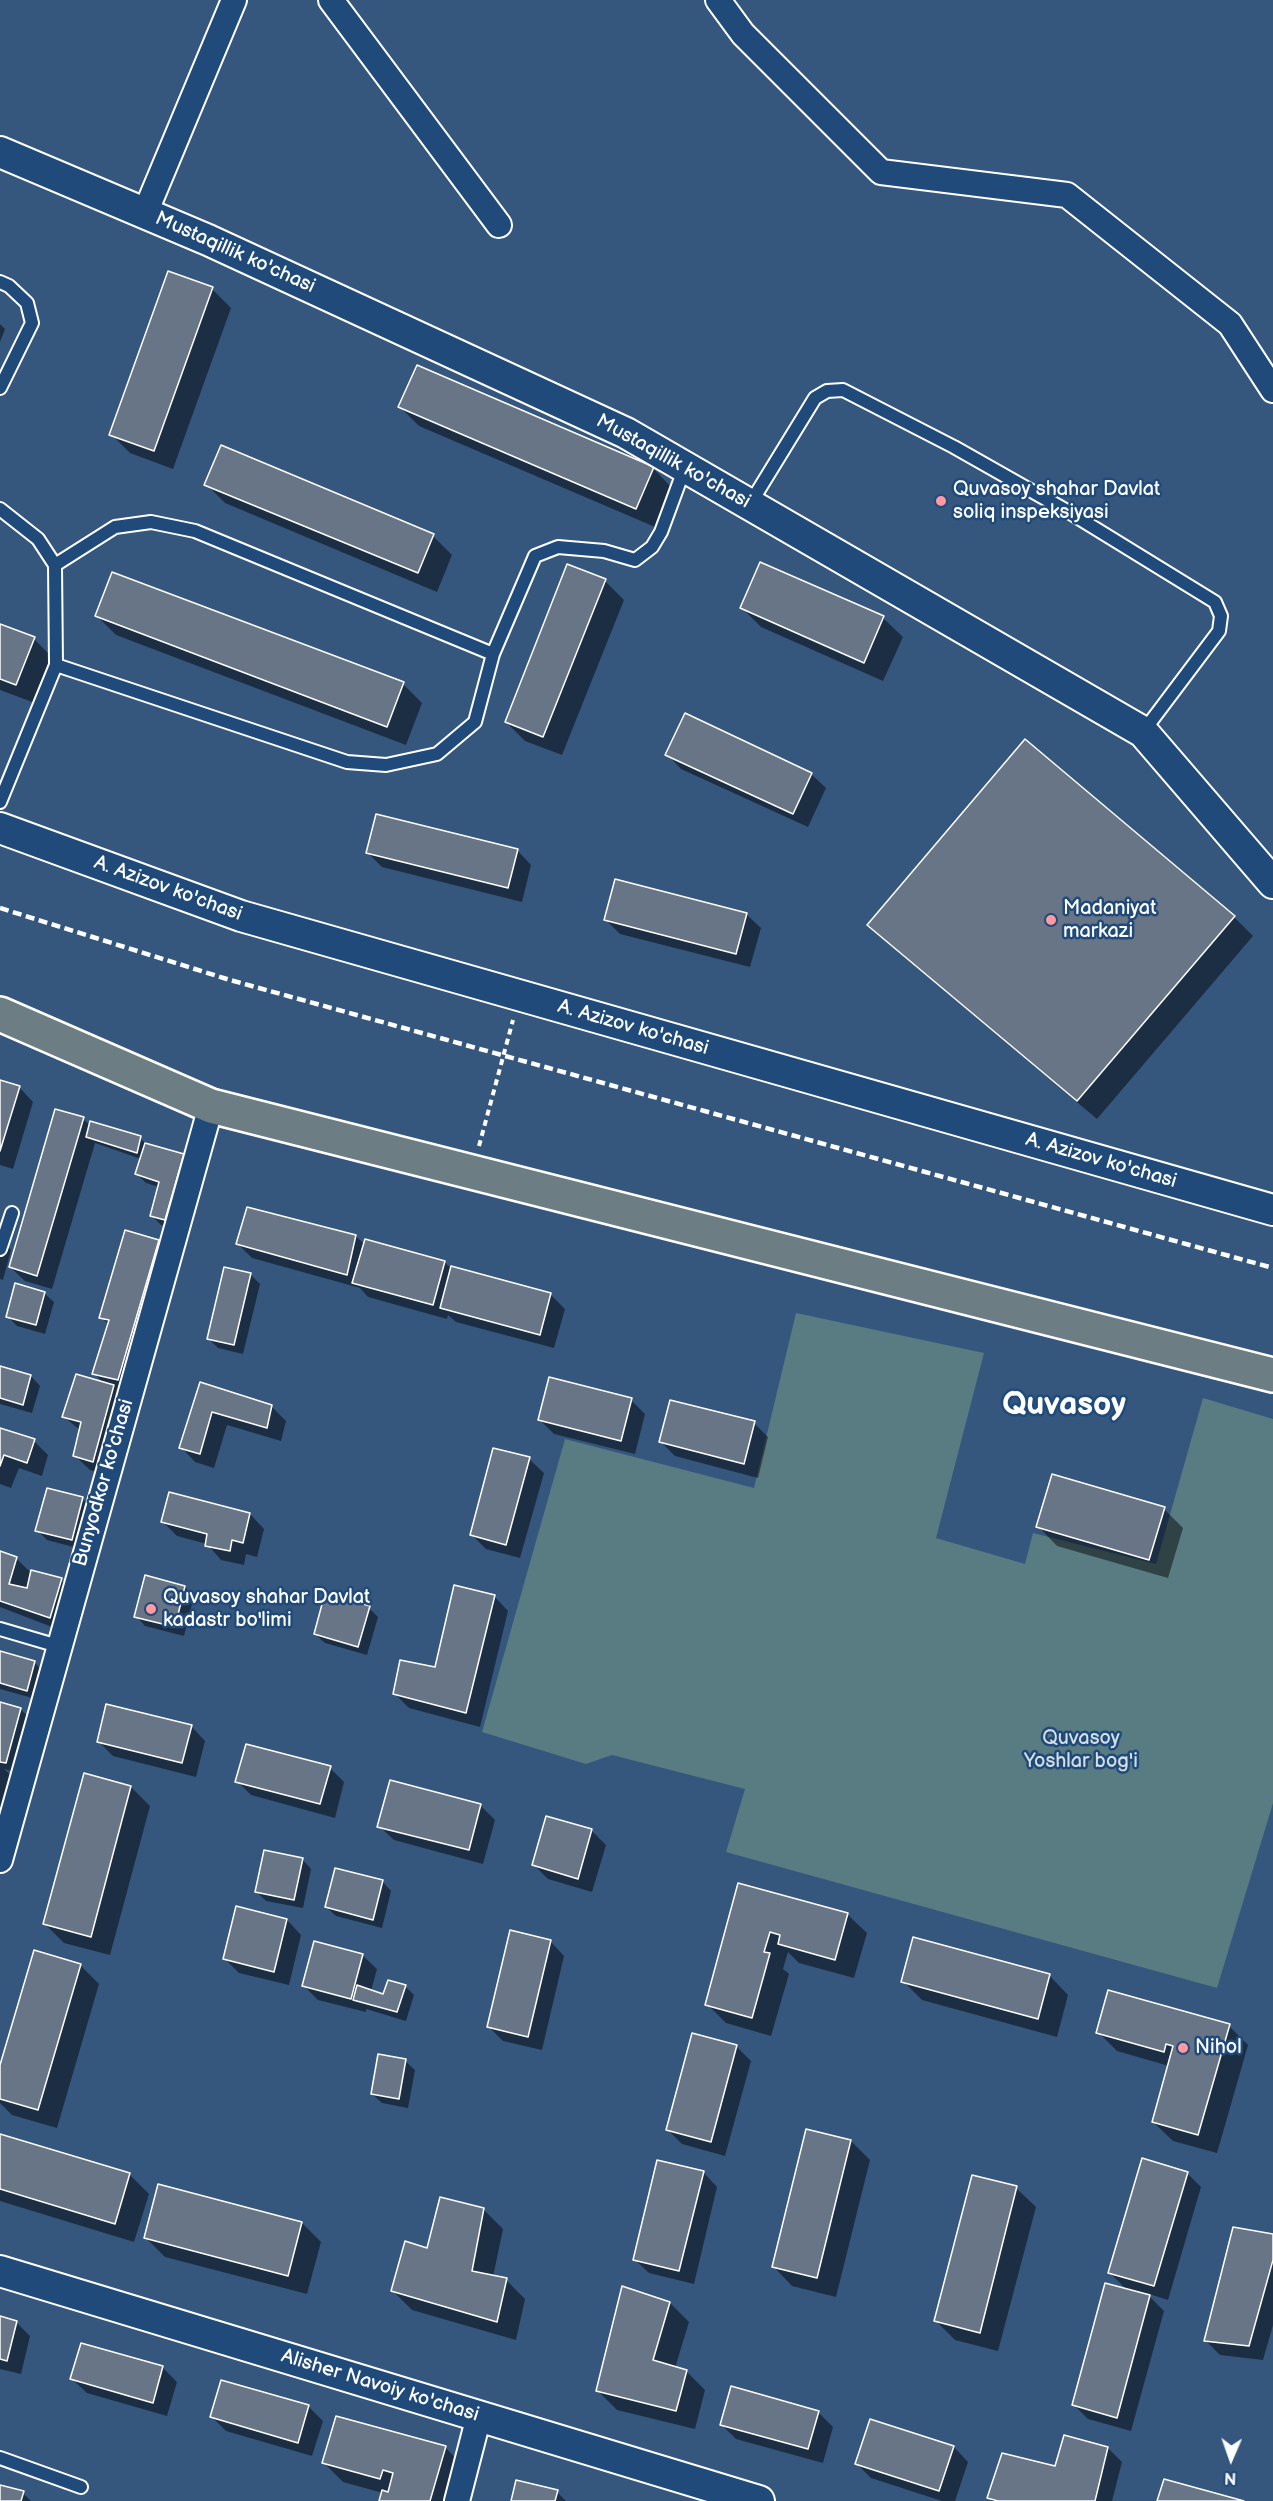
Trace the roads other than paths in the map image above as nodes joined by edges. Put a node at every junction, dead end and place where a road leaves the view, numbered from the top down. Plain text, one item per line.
1 (234, 0) edge
2 (332, 0) edge
3 (718, 0) edge
4 (0, 152) edge
5 (145, 213) junction
6 (499, 225) dead end
7 (0, 282) edge
8 (0, 388) edge
9 (1273, 390) edge
10 (685, 466) junction
11 (750, 504) junction
12 (0, 509) edge
13 (55, 565) junction
14 (492, 654) junction
15 (56, 664) junction
16 (1143, 732) junction
17 (0, 802) edge
18 (0, 828) edge
19 (1273, 883) edge
20 (0, 1014) edge
21 (211, 1106) junction
22 (1273, 1210) edge
23 (12, 1213) dead end
24 (0, 1249) edge
25 (1273, 1375) edge
26 (0, 1629) edge
27 (58, 1646) junction
28 (0, 1860) edge
29 (0, 2271) edge
30 (479, 2416) junction
31 (0, 2458) edge
32 (81, 2487) dead end
33 (457, 2501) edge
34 (759, 2501) edge

1 - 5 street
2 - 6 street
3 - 9 street
4 - 5 street, Mustaqillik ko'chasi
5 - 10 street, Mustaqillik ko'chasi
7 - 8 lane
10 - 11 street, Mustaqillik ko'chasi
10 - 14 lane
11 - 16 street, Mustaqillik ko'chasi
11 - 16 lane
12 - 13 lane
13 - 14 lane
13 - 15 lane
14 - 15 lane
15 - 17 lane
16 - 19 street, Mustaqillik ko'chasi
18 - 22 street, A. Azizov ko'chasi
20 - 21 main road
21 - 25 main road
21 - 27 street, Bunyodkor ko'chasi
23 - 24 lane
26 - 27 lane
27 - 28 street, Bunyodkor ko'chasi
29 - 30 street, Alisher Navoiy ko'chasi
30 - 33 street
30 - 34 street, Alisher Navoiy ko'chasi
31 - 32 lane

